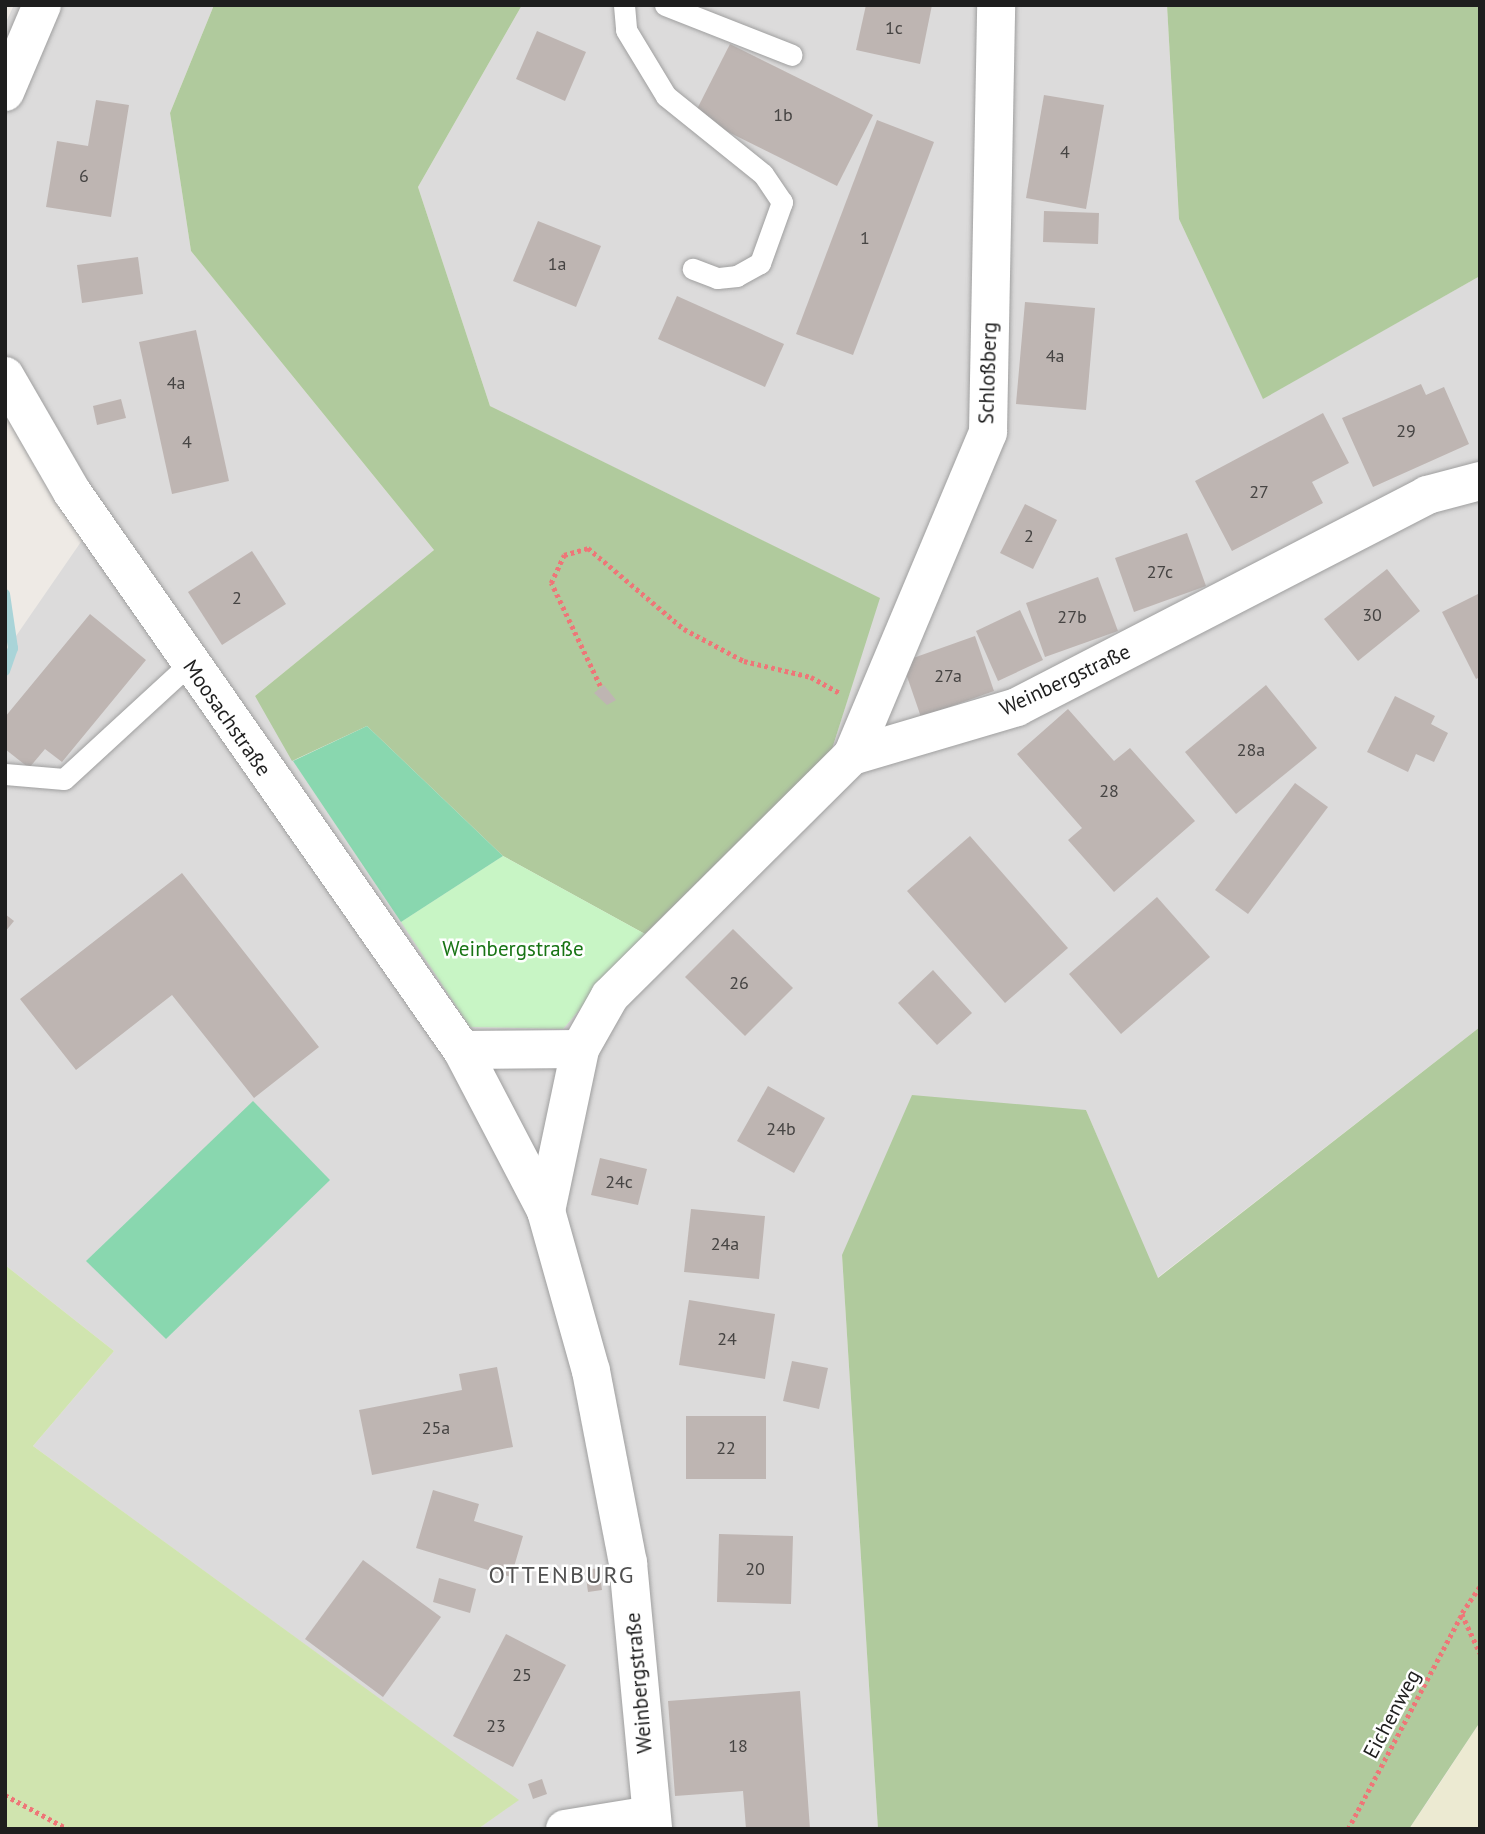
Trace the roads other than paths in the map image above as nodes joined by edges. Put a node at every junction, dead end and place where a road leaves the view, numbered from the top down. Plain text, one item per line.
1 (42, 5) edge
2 (624, 5) edge
3 (665, 5) edge
4 (996, 5) edge
5 (792, 55) dead end
6 (5, 92) edge
7 (694, 269) dead end
8 (5, 376) edge
9 (1480, 481) edge
10 (189, 664) junction
11 (852, 756) junction
12 (5, 774) edge
13 (580, 1049) junction
14 (462, 1050) junction
15 (546, 1211) junction
16 (652, 1822) edge
17 (565, 1829) edge

1 - 6 street
2 - 7 lane
3 - 5 lane
4 - 11 street, Schloßberg
8 - 10 street, Moosachstraße
9 - 11 street, Weinbergstraße
10 - 12 lane
10 - 14 street, Moosachstraße
11 - 13 street, Weinbergstraße
13 - 14 street
13 - 15 street, Weinbergstraße
14 - 15 street, Weinbergstraße
15 - 16 street, Weinbergstraße
16 - 17 street

